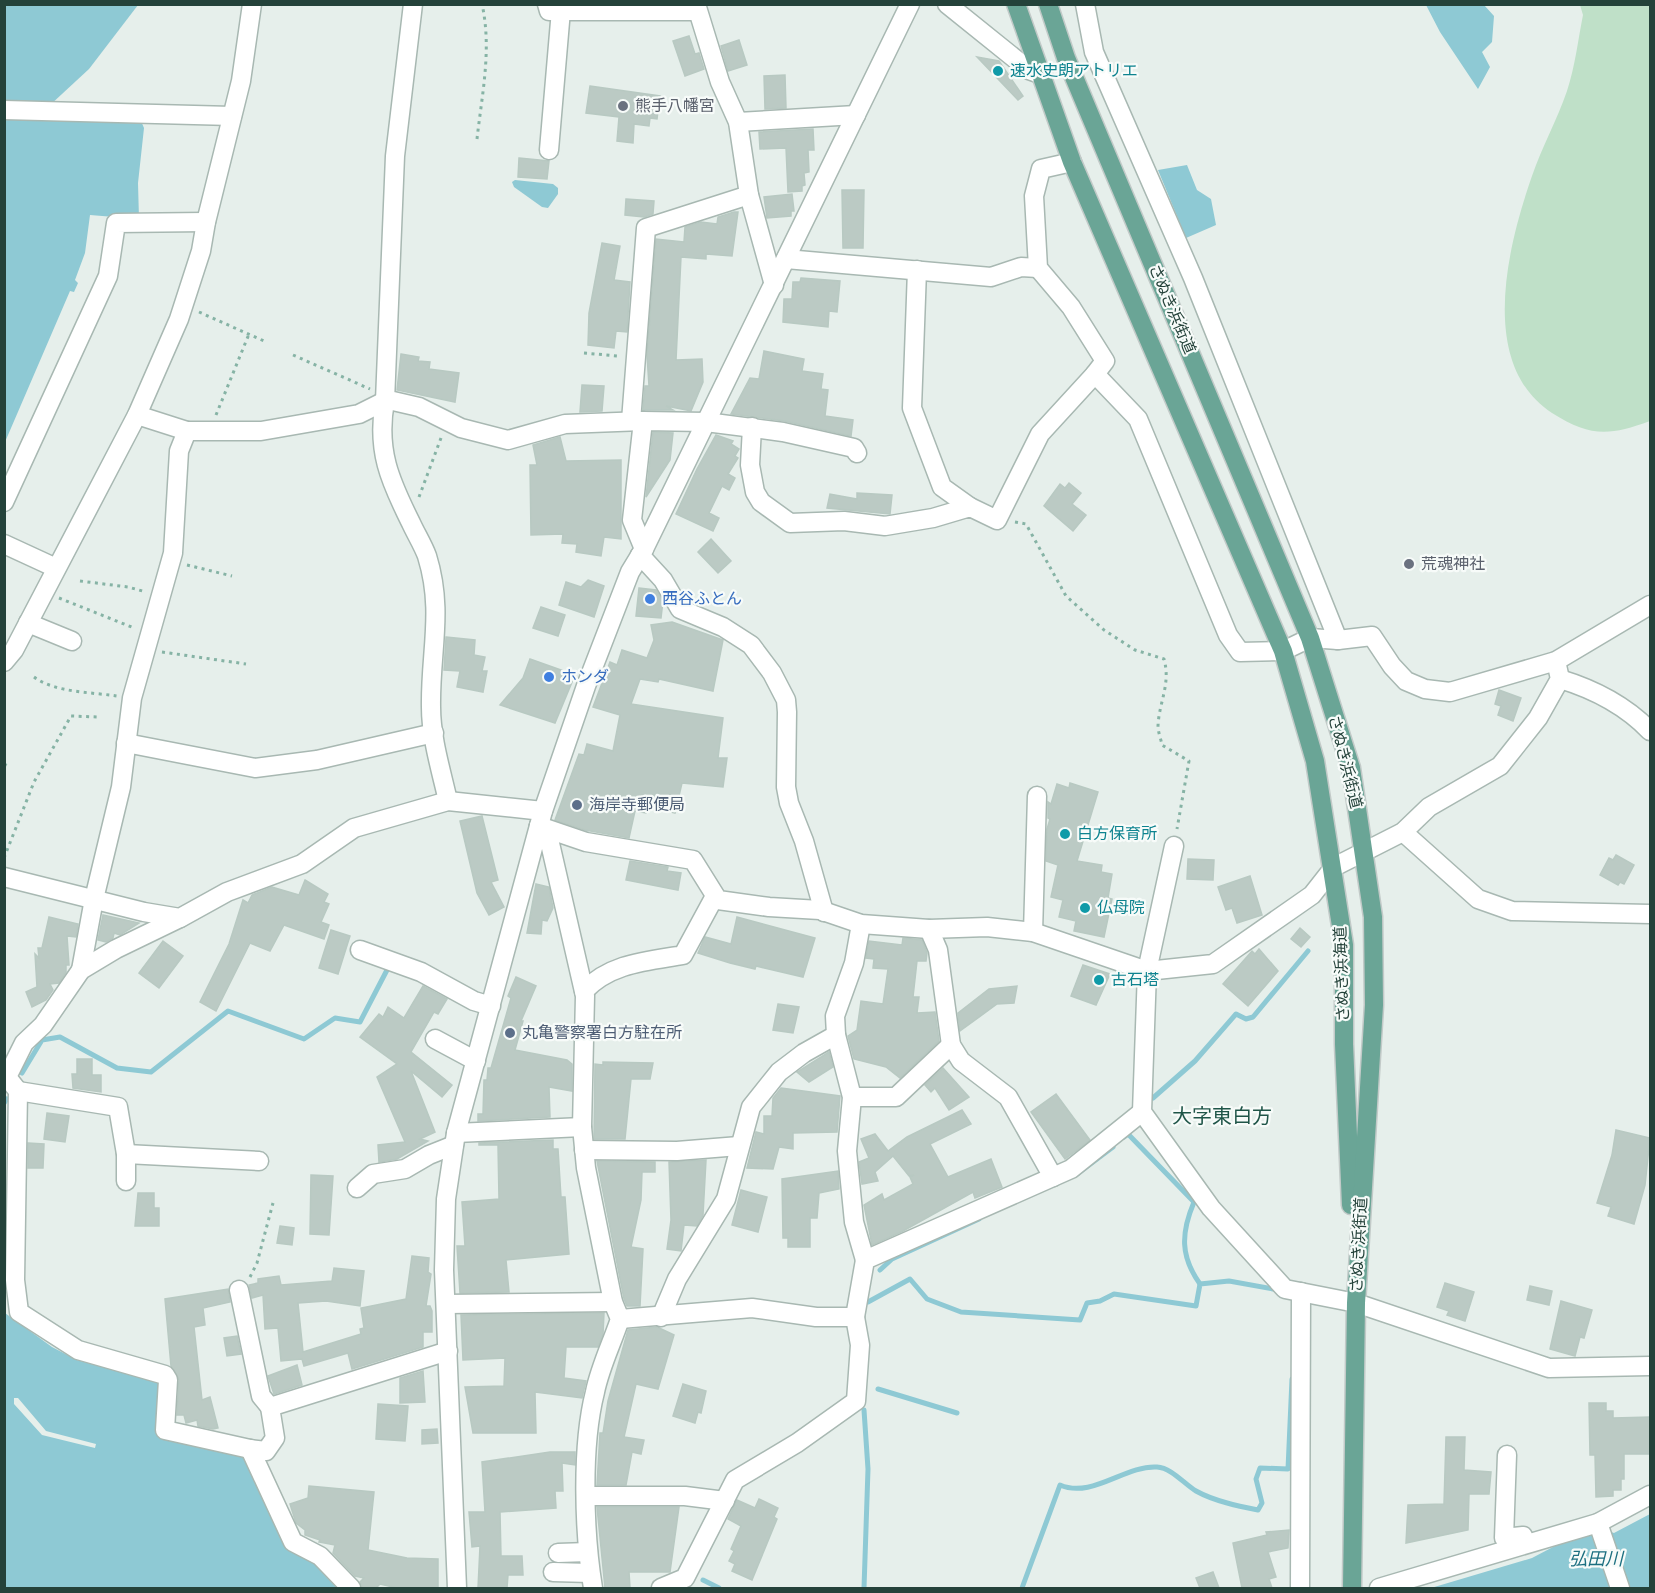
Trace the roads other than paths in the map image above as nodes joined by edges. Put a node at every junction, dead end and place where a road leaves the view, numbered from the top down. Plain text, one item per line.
1 (252, 4) edge
2 (413, 4) edge
3 (910, 4) edge
4 (947, 4) edge
5 (1017, 4) edge
6 (1048, 4) edge
7 (1085, 4) edge
8 (554, 7) edge
9 (697, 8) edge
10 (1043, 75) junction
11 (4, 110) edge
12 (232, 116) junction
13 (856, 116) junction
14 (738, 122) junction
15 (549, 150) dead end
16 (1072, 162) junction
17 (749, 195) junction
18 (206, 222) junction
19 (786, 259) junction
20 (1038, 268) junction
21 (917, 270) junction
22 (774, 285) junction
23 (1095, 374) junction
24 (385, 398) junction
25 (137, 415) junction
26 (637, 421) junction
27 (706, 422) junction
28 (752, 427) junction
29 (187, 431) junction
30 (858, 453) dead end
31 (4, 502) edge
32 (970, 507) junction
33 (4, 544) edge
34 (642, 552) junction
35 (56, 568) junction
36 (1650, 605) edge
37 (28, 623) junction
38 (1310, 638) junction
39 (1338, 640) junction
40 (72, 641) dead end
41 (1283, 651) junction
42 (4, 662) edge
43 (1558, 670) junction
44 (1650, 731) edge
45 (434, 734) junction
46 (126, 743) junction
47 (1037, 796) dead end
48 (448, 801) junction
49 (541, 818) junction
50 (1403, 832) junction
51 (1174, 846) road end
52 (1365, 852) junction
53 (1334, 867) junction
54 (4, 877) edge
55 (715, 896) junction
56 (94, 899) junction
57 (824, 912) junction
58 (1650, 914) edge
59 (180, 918) junction
60 (861, 924) junction
61 (929, 929) junction
62 (1033, 932) junction
63 (360, 950) dead end
64 (81, 970) junction
65 (1147, 971) junction
66 (584, 991) junction
67 (491, 1006) junction
68 (836, 1035) junction
69 (435, 1039) dead end
70 (951, 1045) junction
71 (476, 1061) junction
72 (10, 1082) edge
73 (852, 1097) junction
74 (1142, 1112) junction
75 (582, 1127) junction
76 (455, 1139) junction
77 (739, 1146) junction
78 (584, 1149) junction
79 (126, 1154) junction
80 (259, 1161) dead end
81 (1053, 1177) junction
82 (126, 1181) dead end
83 (357, 1188) dead end
84 (865, 1260) junction
85 (1301, 1292) junction
86 (240, 1294) road end
87 (613, 1302) junction
88 (1356, 1303) junction
89 (446, 1304) junction
90 (661, 1317) junction
91 (855, 1317) junction
92 (620, 1319) junction
93 (447, 1351) junction
94 (1650, 1366) edge
95 (270, 1407) junction
96 (250, 1449) junction
97 (1507, 1455) dead end
98 (1650, 1495) edge
99 (587, 1496) junction
100 (725, 1501) junction
101 (1599, 1529) junction
102 (1527, 1545) junction
103 (588, 1552) junction
104 (558, 1553) dead end
105 (553, 1572) dead end
106 (592, 1581) edge
107 (1352, 1581) edge
108 (351, 1588) edge
109 (457, 1588) edge
110 (661, 1588) edge
111 (1300, 1588) edge
112 (1379, 1588) edge
113 (1620, 1588) edge

1 - 12 street
2 - 24 street
3 - 13 street
4 - 10 street
5 - 10 main road, さぬき浜街道
6 - 38 main road, さぬき浜街道
7 - 39 street
8 - 9 street
8 - 15 street
9 - 14 street
10 - 16 main road, さぬき浜街道
11 - 12 street
12 - 18 street
13 - 14 street
13 - 19 street
14 - 17 street
16 - 20 street
16 - 41 main road, さぬき浜街道
17 - 22 street
17 - 26 street
18 - 25 street
18 - 31 street
19 - 21 street
19 - 22 street
20 - 21 street
20 - 23 street
21 - 32 street
22 - 27 street
23 - 32 street
23 - 41 street
24 - 26 street
24 - 29 street
24 - 45 street
25 - 29 street
25 - 35 street
26 - 27 street
26 - 34 street
27 - 28 street
27 - 34 street
28 - 30 street
28 - 32 street
29 - 46 street
33 - 35 street
34 - 49 street
34 - 57 street
35 - 37 street
36 - 43 street
37 - 40 street
37 - 42 street
38 - 39 street
38 - 41 street
38 - 52 main road, さぬき浜街道
39 - 43 street
41 - 53 main road, さぬき浜海道
43 - 44 street
43 - 50 street
45 - 46 street
45 - 48 street
46 - 56 street
47 - 62 street
48 - 49 street
48 - 59 street
49 - 55 street
49 - 66 street
49 - 67 street
50 - 52 street
50 - 58 street
51 - 65 street
52 - 53 street
52 - 88 main road, さぬき浜街道
53 - 65 street
53 - 88 main road, さぬき浜海道
54 - 56 street
55 - 57 street
55 - 66 street
56 - 59 street
56 - 64 street
57 - 60 street
59 - 64 street
60 - 61 street
60 - 68 street
61 - 62 street
61 - 70 street
62 - 65 street
63 - 67 street
64 - 72 street
65 - 74 street
66 - 75 street
67 - 71 street
68 - 73 street
68 - 77 street
69 - 71 street
70 - 73 street
70 - 81 street
71 - 76 street
72 - 79 street
72 - 96 street
73 - 84 street
74 - 81 street
74 - 85 street
75 - 76 street
75 - 78 street
76 - 83 street
76 - 89 street
77 - 78 street
77 - 90 street
78 - 87 street
79 - 80 street
79 - 82 street
81 - 84 street
84 - 91 street
85 - 88 street
85 - 111 street
86 - 95 street
87 - 89 street
87 - 92 street
88 - 94 street
88 - 107 main road, さぬき浜街道
89 - 93 street
90 - 91 street
90 - 92 street
91 - 100 street
92 - 99 street
93 - 95 street
93 - 109 street
95 - 96 street
96 - 108 street
97 - 102 street
98 - 101 street
99 - 100 street
99 - 103 street
100 - 110 street
101 - 102 street
101 - 113 street
102 - 112 street
103 - 104 street
103 - 106 street
105 - 106 street

